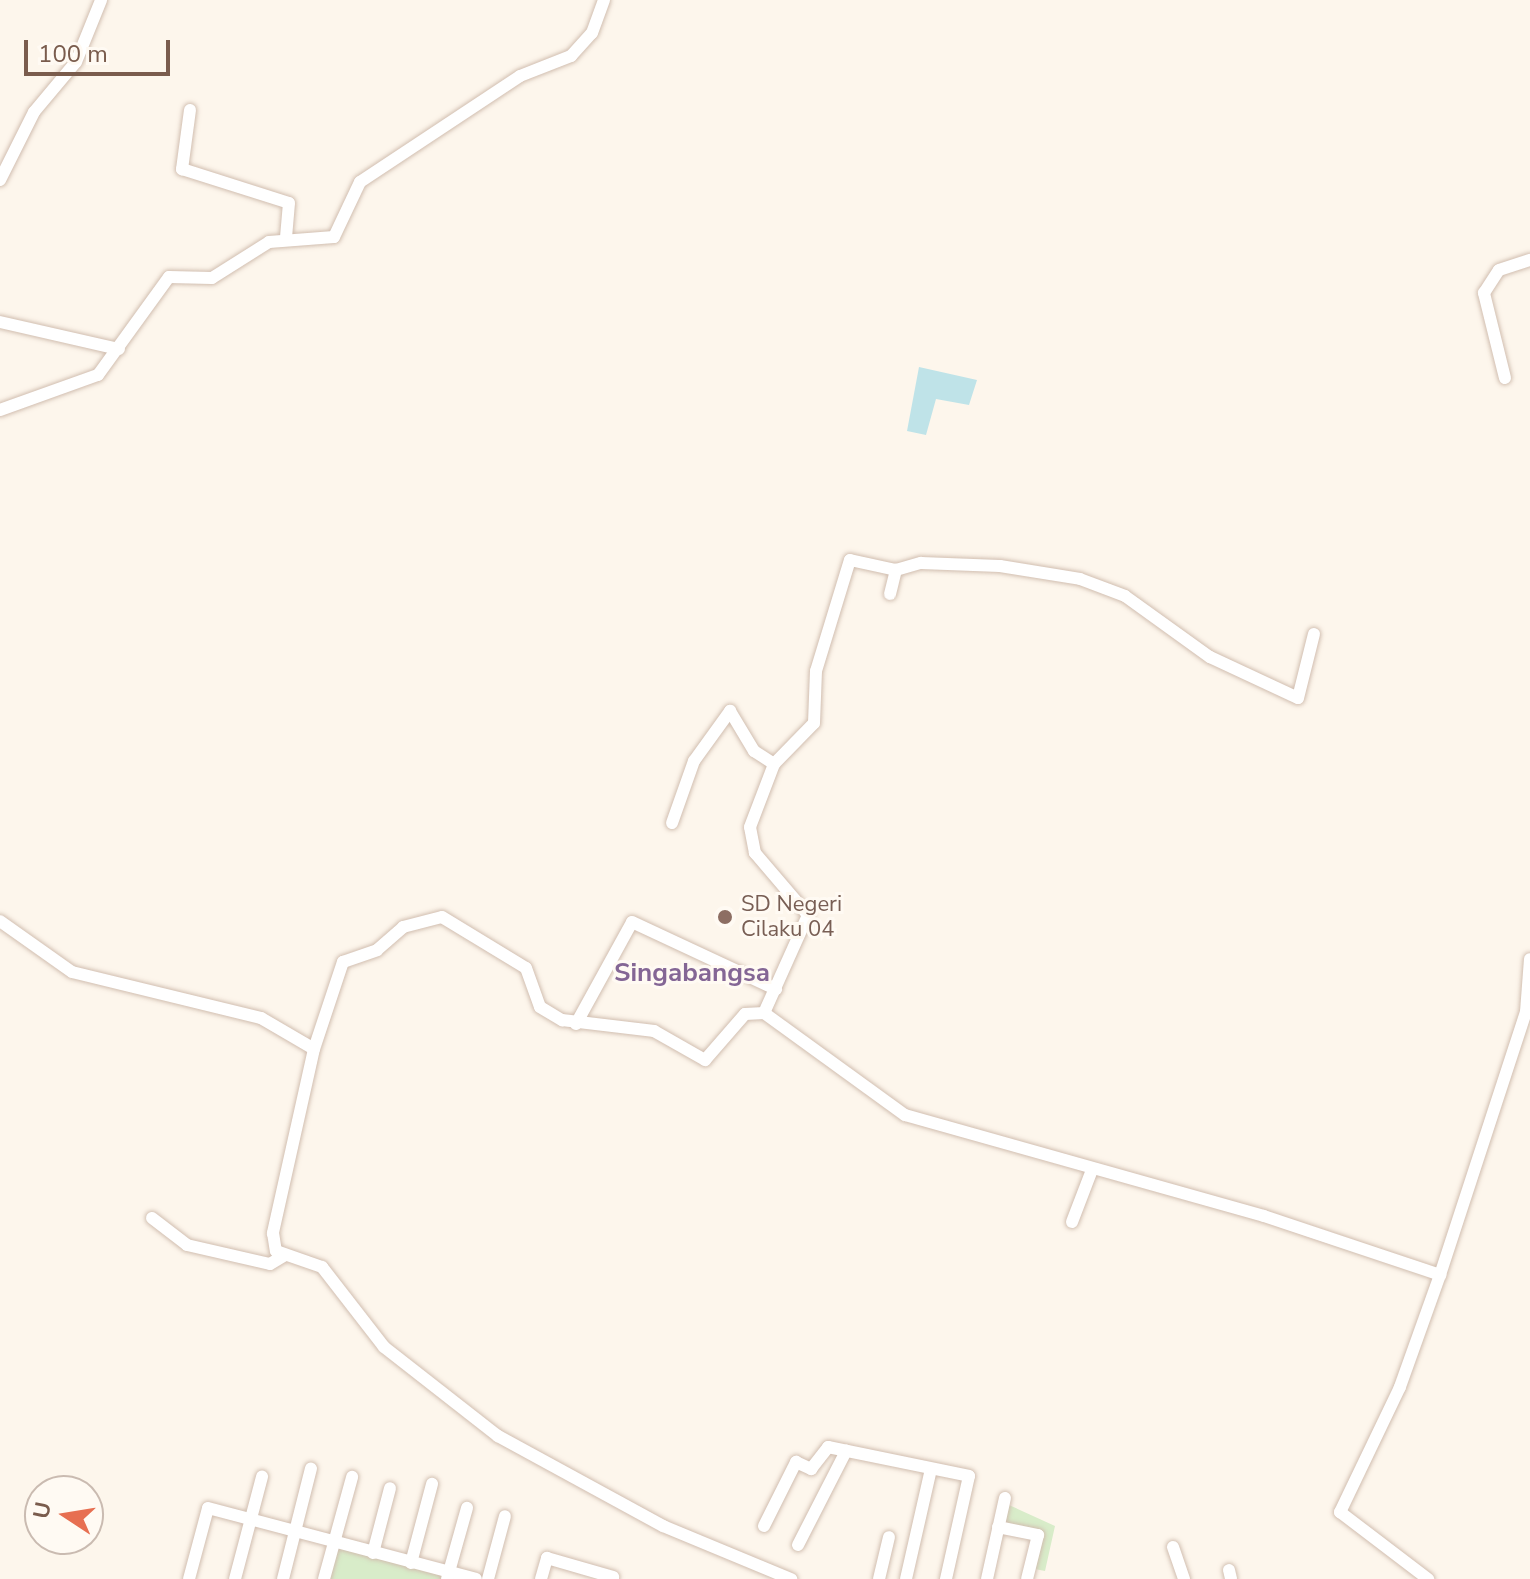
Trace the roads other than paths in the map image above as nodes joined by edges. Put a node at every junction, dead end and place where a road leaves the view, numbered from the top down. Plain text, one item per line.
1 (101, 0) edge
2 (604, 0) edge
3 (190, 110) dead end
4 (0, 180) edge
5 (286, 237) junction
6 (1530, 260) edge
7 (0, 322) edge
8 (119, 349) junction
9 (1505, 378) dead end
10 (0, 410) edge
11 (896, 570) junction
12 (890, 594) dead end
13 (1314, 634) dead end
14 (774, 764) junction
15 (672, 823) dead end
16 (0, 921) edge
17 (1530, 959) edge
18 (776, 989) junction
19 (764, 1013) junction
20 (576, 1024) junction
21 (314, 1049) junction
22 (1092, 1170) junction
23 (152, 1218) dead end
24 (1072, 1222) dead end
25 (285, 1255) junction
26 (1440, 1275) junction
27 (846, 1451) junction
28 (311, 1468) dead end
29 (931, 1469) junction
30 (262, 1477) dead end
31 (352, 1477) dead end
32 (432, 1484) dead end
33 (390, 1488) dead end
34 (1005, 1498) dead end
35 (467, 1508) dead end
36 (505, 1516) dead end
37 (250, 1519) junction
38 (764, 1526) dead end
39 (998, 1527) junction
40 (295, 1531) junction
41 (889, 1537) dead end
42 (334, 1543) junction
43 (798, 1545) dead end
44 (1173, 1547) dead end
45 (373, 1553) junction
46 (411, 1563) junction
47 (448, 1575) edge
48 (613, 1577) dead end
49 (884, 1577) edge
50 (189, 1579) edge
51 (235, 1579) edge
52 (283, 1579) edge
53 (324, 1579) edge
54 (476, 1579) edge
55 (488, 1579) edge
56 (541, 1579) edge
57 (791, 1579) edge
58 (904, 1579) edge
59 (946, 1579) edge
60 (987, 1579) edge
61 (1027, 1579) edge
62 (1184, 1579) edge
63 (1428, 1579) edge

1 - 4 street
2 - 5 street
3 - 5 street
5 - 8 street
6 - 9 street
7 - 8 street
8 - 10 street
11 - 12 street
11 - 13 street
11 - 14 street
14 - 15 street
14 - 18 street
16 - 21 street
17 - 26 street
18 - 19 street
18 - 20 street
19 - 20 street
19 - 22 street
20 - 21 street
21 - 25 street
22 - 24 street
22 - 26 street
23 - 25 street
25 - 57 street
26 - 63 street
27 - 29 street
27 - 38 street
27 - 43 street
28 - 40 street
29 - 58 street
29 - 59 street
30 - 37 street
31 - 42 street
32 - 46 street
33 - 45 street
34 - 39 street
35 - 47 street
36 - 55 street
37 - 40 street
37 - 50 street
37 - 51 street
39 - 60 street
39 - 61 street
40 - 42 street
40 - 52 street
41 - 49 street
42 - 45 street
42 - 53 street
44 - 62 street
45 - 46 street
46 - 47 street
47 - 54 street
48 - 56 street
49 - 58 street

